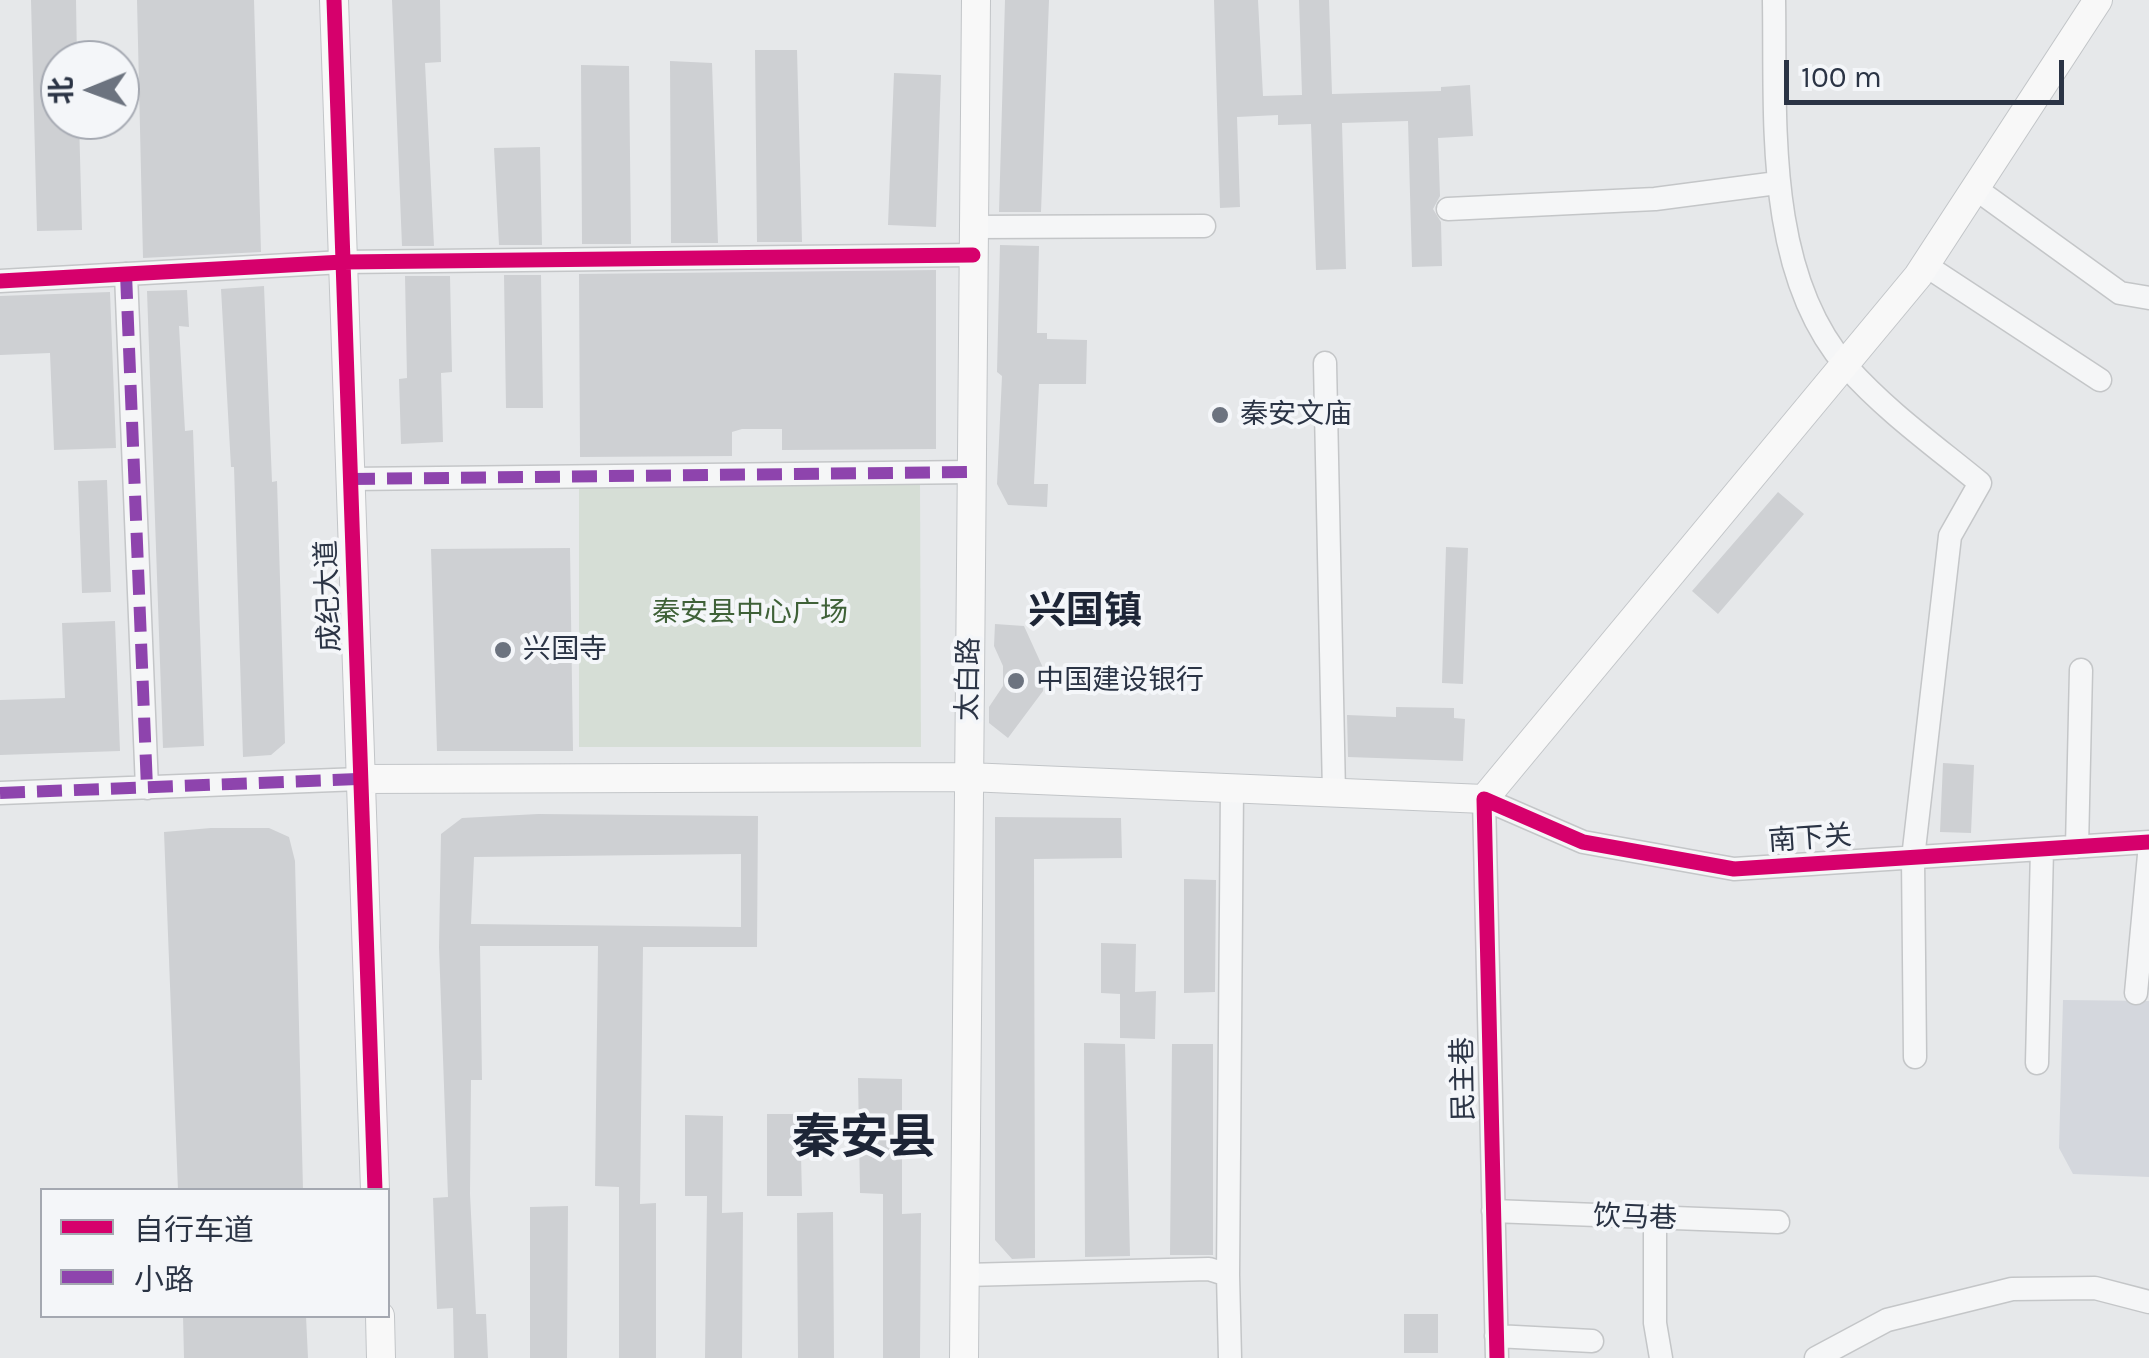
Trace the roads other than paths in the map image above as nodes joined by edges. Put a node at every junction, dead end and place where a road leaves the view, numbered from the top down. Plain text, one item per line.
1 (334, 0) edge
2 (976, 0) edge
3 (1774, 0) edge
4 (2098, 0) edge
5 (1777, 184) junction
6 (1976, 189) junction
7 (1448, 209) dead end
8 (974, 226) junction
9 (1204, 226) dead end
10 (973, 255) junction
11 (343, 262) junction
12 (1925, 265) junction
13 (126, 274) junction
14 (0, 281) edge
15 (2149, 298) edge
16 (1325, 363) dead end
17 (1844, 364) junction
18 (2100, 380) dead end
19 (971, 472) junction
20 (350, 479) junction
21 (2081, 670) dead end
22 (968, 777) junction
23 (360, 780) junction
24 (148, 788) junction
25 (1232, 788) junction
26 (0, 793) edge
27 (1334, 793) junction
28 (1484, 799) junction
29 (2149, 842) edge
30 (2078, 846) junction
31 (2042, 849) junction
32 (2149, 855) edge
33 (1913, 858) junction
34 (2136, 993) dead end
35 (1915, 1057) dead end
36 (2036, 1063) dead end
37 (375, 1188) edge
38 (1493, 1211) junction
39 (1655, 1219) junction
40 (1778, 1222) dead end
41 (964, 1275) junction
42 (1228, 1275) junction
43 (2149, 1302) edge
44 (380, 1318) edge
45 (1592, 1341) dead end
46 (1497, 1347) edge
47 (381, 1358) edge
48 (964, 1358) edge
49 (1230, 1358) edge
50 (1661, 1358) edge
51 (1816, 1358) edge

1 - 11 main road, 成纪大道
2 - 8 main road, 太白路
3 - 5 street
4 - 6 main road
5 - 7 street
5 - 17 street
6 - 12 main road
6 - 15 street
8 - 9 street
8 - 10 main road, 太白路
10 - 11 street
10 - 19 main road, 太白路
11 - 13 street
11 - 20 main road, 成纪大道
12 - 17 main road
12 - 18 street
13 - 14 street
13 - 24 street
16 - 27 street
17 - 28 main road
17 - 33 street
19 - 20 street
19 - 22 main road, 太白路
20 - 23 main road, 成纪大道
21 - 30 street
22 - 23 main road
22 - 25 main road
22 - 41 main road, 太白路
23 - 24 street
23 - 37 main road, 成纪大道
24 - 26 street
25 - 27 main road
25 - 42 street
27 - 28 main road
28 - 33 street, 南下关
28 - 38 street, 民主巷
29 - 30 street, 南下关
30 - 31 street, 南下关
31 - 33 street, 南下关
31 - 36 street
32 - 34 street
33 - 35 street
38 - 39 street, 饮马巷
38 - 46 street, 民主巷
39 - 40 street, 饮马巷
39 - 50 street
41 - 42 street
41 - 48 main road, 太白路
42 - 49 street
43 - 51 street
44 - 47 main road
45 - 46 street

